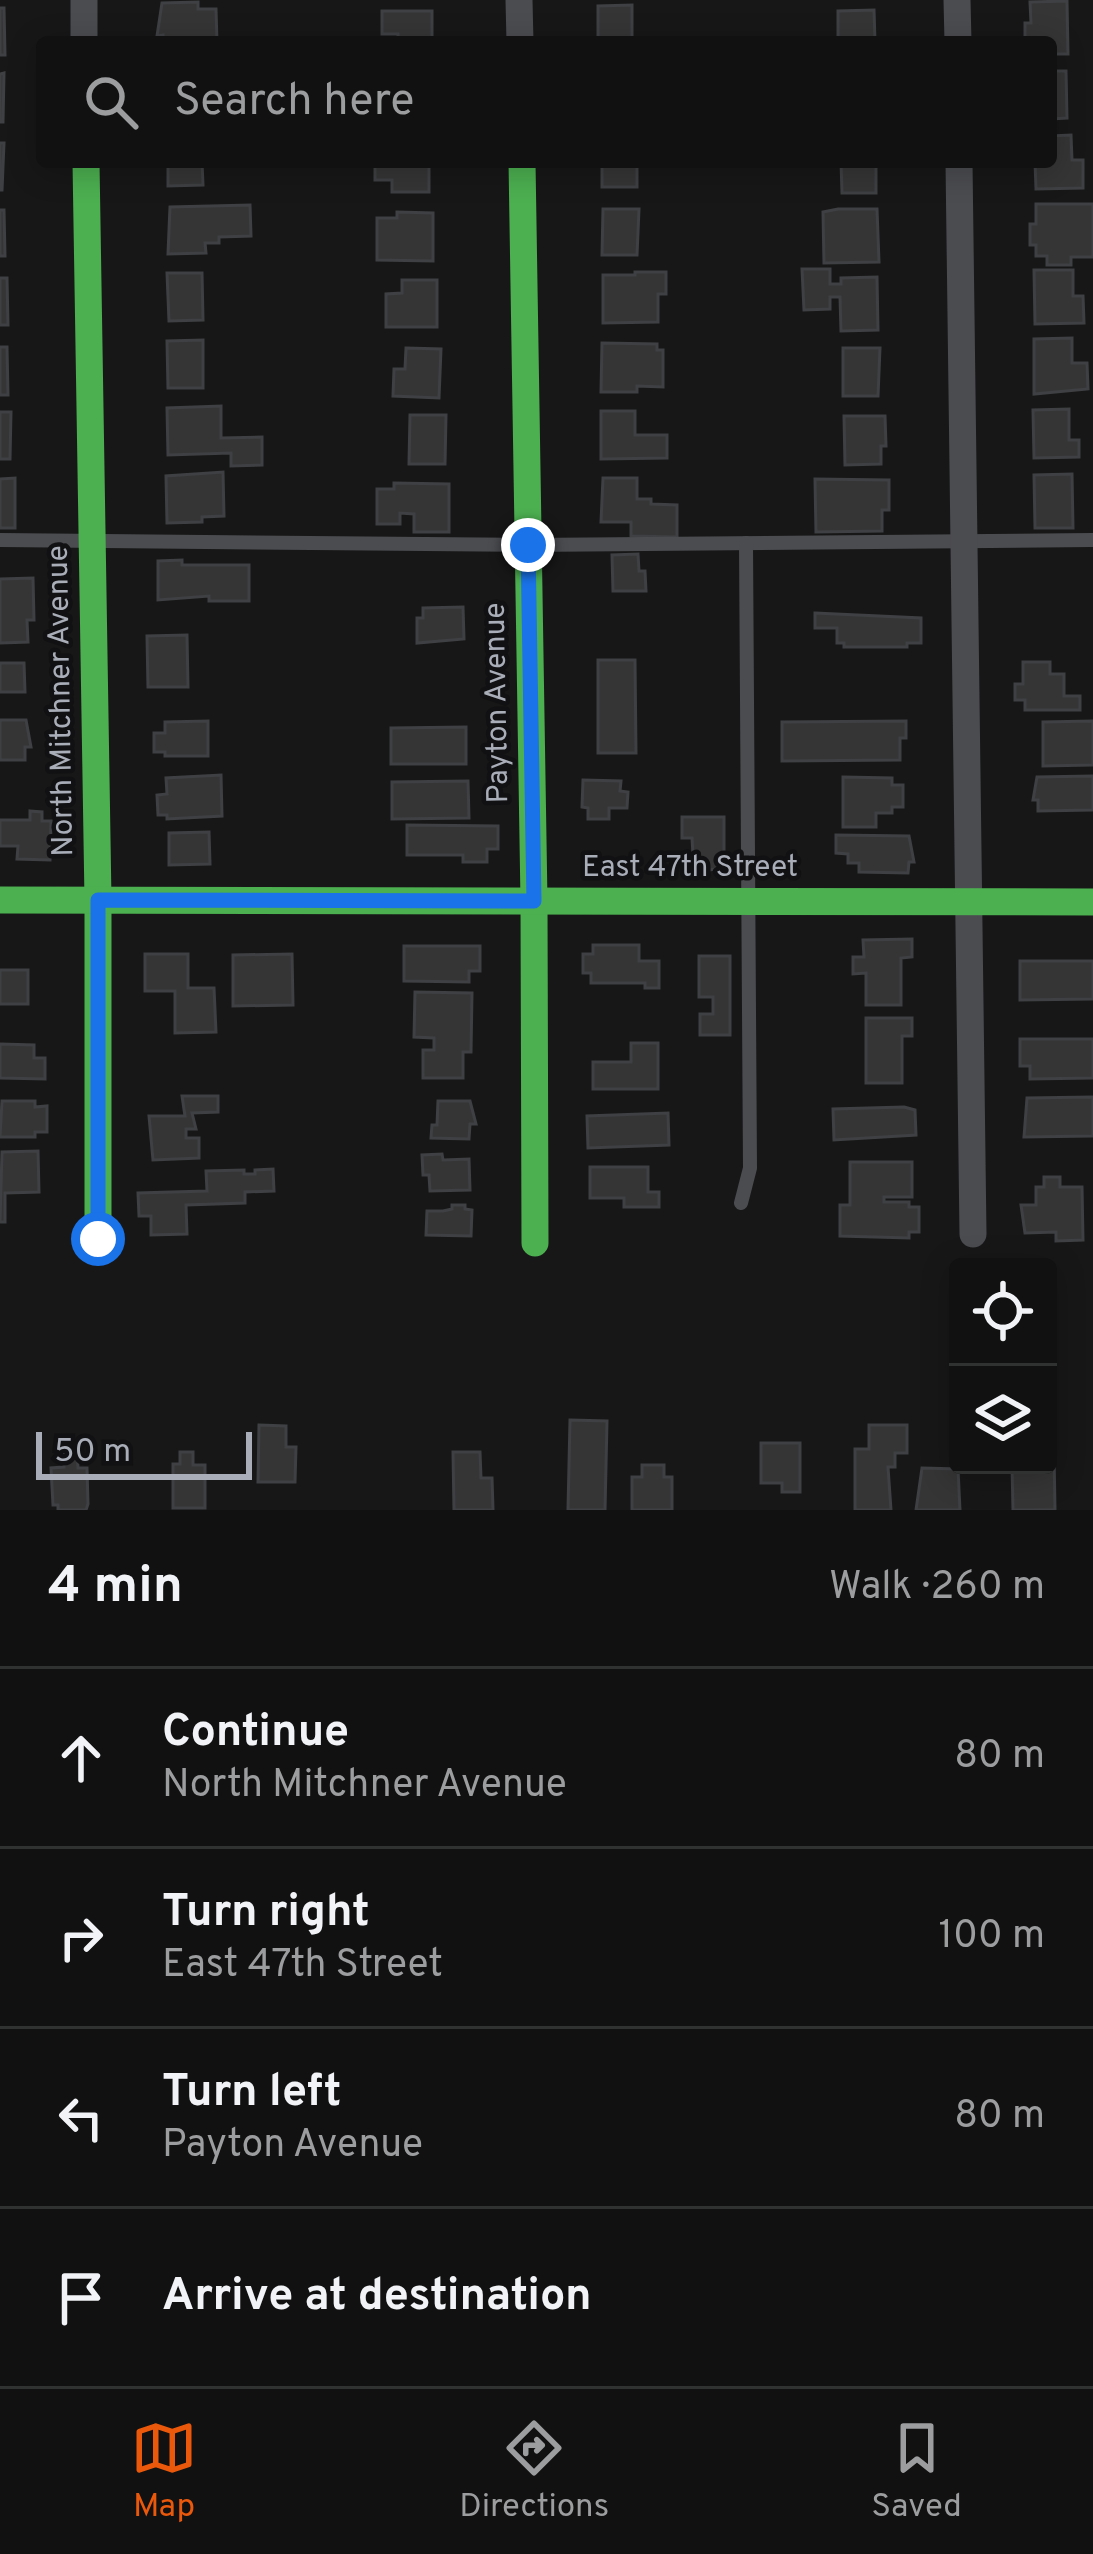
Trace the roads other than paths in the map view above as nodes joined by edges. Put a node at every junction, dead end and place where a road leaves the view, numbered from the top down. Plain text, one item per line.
1 (84, 0) edge
2 (519, 0) edge
3 (957, 0) edge
4 (84, 36) edge
5 (520, 36) edge
6 (958, 36) edge
7 (86, 168) edge
8 (522, 168) edge
9 (959, 168) edge
10 (0, 540) edge
11 (1093, 540) edge
12 (92, 541) junction
13 (963, 541) junction
14 (746, 543) junction
15 (528, 545) junction
16 (0, 899) edge
17 (98, 900) junction
18 (534, 901) junction
19 (751, 901) junction
20 (967, 901) junction
21 (1093, 902) edge
22 (742, 1203) dead end
23 (973, 1234) dead end
24 (98, 1239) dead end
25 (535, 1243) dead end

1 - 4 street
2 - 5 street
3 - 6 street
7 - 12 street, North Mitchner Avenue
8 - 15 street, Payton Avenue
9 - 13 street
10 - 12 lane
11 - 13 lane
12 - 15 lane
12 - 17 street, North Mitchner Avenue
13 - 14 lane
13 - 20 street
14 - 15 lane
14 - 19 lane
15 - 18 street, Payton Avenue
16 - 17 street, East 47th Street
17 - 18 street, East 47th Street
17 - 24 street, North Mitchner Avenue
18 - 19 street, East 47th Street
18 - 25 street, Payton Avenue
19 - 20 street, East 47th Street
19 - 22 lane
20 - 21 street, East 47th Street
20 - 23 street

